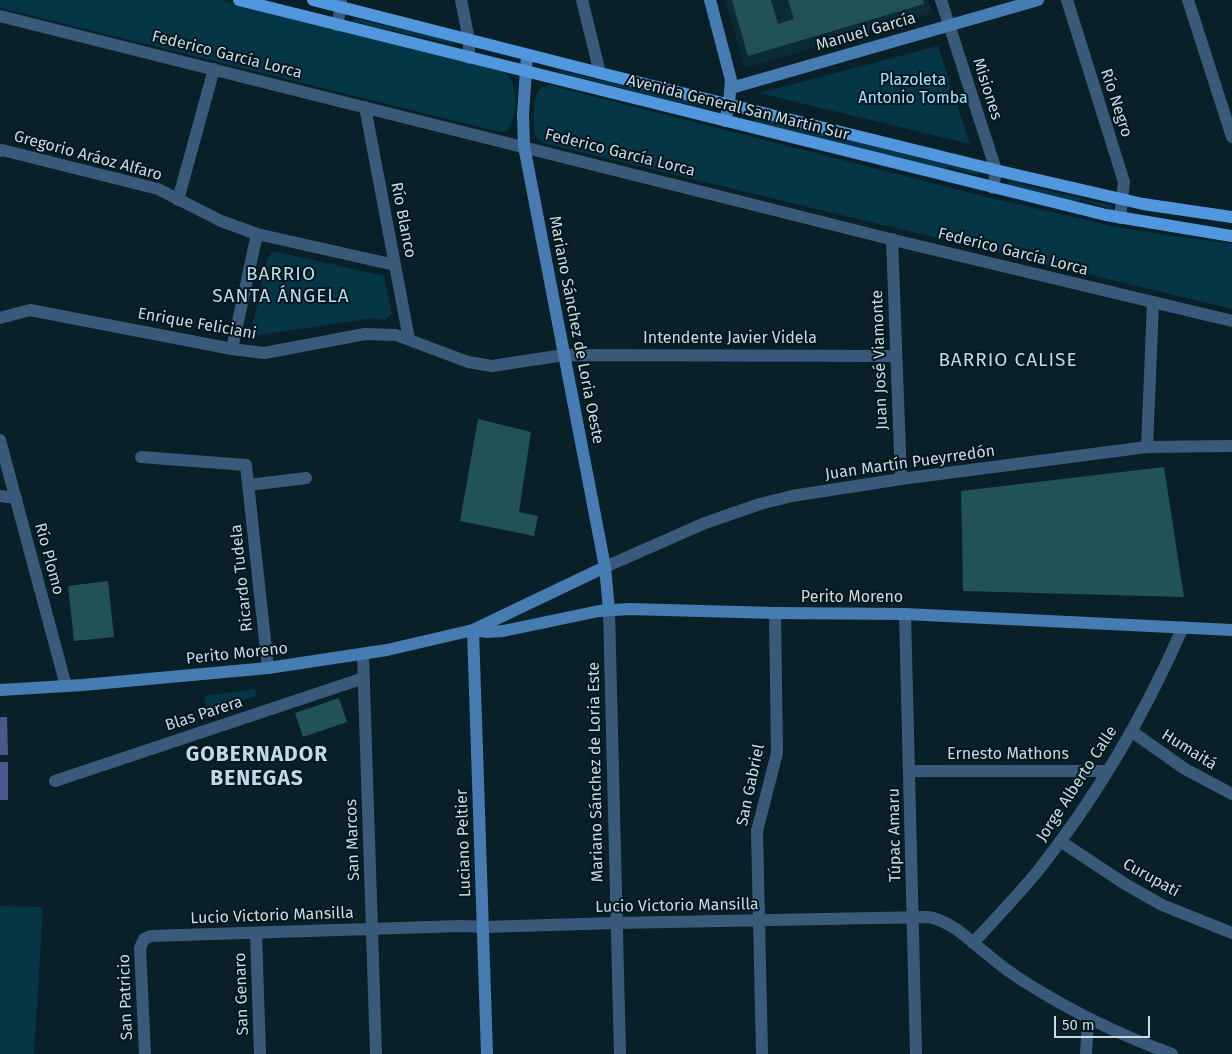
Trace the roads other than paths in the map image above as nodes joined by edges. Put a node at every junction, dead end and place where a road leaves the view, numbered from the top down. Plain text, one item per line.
1 (239, 0) edge
2 (313, 0) edge
3 (461, 0) edge
4 (582, 0) edge
5 (710, 0) edge
6 (942, 0) edge
7 (1038, 0) edge
8 (1067, 0) edge
9 (1188, 0) edge
10 (341, 4) edge
11 (0, 16) edge
12 (337, 25) junction
13 (950, 25) junction
14 (470, 40) junction
15 (527, 55) junction
16 (468, 58) junction
17 (214, 69) junction
18 (526, 72) junction
19 (600, 73) junction
20 (731, 88) junction
21 (729, 104) junction
22 (365, 107) junction
23 (725, 121) junction
24 (1232, 137) edge
25 (524, 146) junction
26 (0, 151) edge
27 (996, 170) junction
28 (994, 188) junction
29 (178, 200) junction
30 (1123, 200) junction
31 (1232, 217) edge
32 (1120, 218) junction
33 (257, 234) junction
34 (1232, 236) edge
35 (892, 239) junction
36 (395, 265) junction
37 (1153, 303) junction
38 (0, 318) edge
39 (1232, 321) edge
40 (409, 339) junction
41 (232, 349) junction
42 (564, 355) junction
43 (896, 356) junction
44 (0, 440) edge
45 (1232, 446) edge
46 (1147, 447) junction
47 (141, 458) dead end
48 (306, 478) dead end
49 (901, 480) junction
50 (249, 485) junction
51 (0, 496) edge
52 (16, 498) junction
53 (606, 567) junction
54 (610, 610) junction
55 (775, 613) junction
56 (905, 614) junction
57 (1182, 627) junction
58 (473, 630) junction
59 (1232, 630) edge
60 (363, 655) junction
61 (268, 668) junction
62 (364, 678) junction
63 (66, 686) junction
64 (0, 690) edge
65 (1131, 731) junction
66 (909, 771) junction
67 (1106, 771) junction
68 (55, 781) dead end
69 (1232, 794) edge
70 (1060, 841) junction
71 (913, 917) junction
72 (758, 921) junction
73 (616, 923) junction
74 (483, 927) junction
75 (372, 929) junction
76 (256, 933) junction
77 (1232, 933) edge
78 (144, 939) joint
79 (973, 943) junction
80 (1088, 1020) junction
81 (144, 1054) edge
82 (260, 1054) edge
83 (376, 1054) edge
84 (488, 1054) edge
85 (620, 1054) edge
86 (762, 1054) edge
87 (916, 1054) edge
88 (1086, 1054) edge
89 (1172, 1054) edge

1 - 12 main road, Avenida General San Martín Sur
2 - 10 main road, Avenida General San Martín Sur
3 - 14 street
4 - 19 street
5 - 20 street
6 - 13 street, Misiones
7 - 13 street, Manuel García
8 - 30 street, Río Negro
9 - 24 street
10 - 12 street
10 - 14 main road, Avenida General San Martín Sur
11 - 17 street, Federico García Lorca
12 - 16 main road, Avenida General San Martín Sur
13 - 20 street, Manuel García
13 - 27 street, Misiones
14 - 15 main road, Avenida General San Martín Sur
14 - 16 street
15 - 18 street, Mariano Sánchez de Loria Oeste
15 - 19 main road, Avenida General San Martín Sur
16 - 18 main road, Avenida General San Martín Sur
17 - 22 street, Federico García Lorca
17 - 29 street
18 - 23 main road, Avenida General San Martín Sur
18 - 25 street, Mariano Sánchez de Loria Oeste
19 - 21 main road, Avenida General San Martín Sur
20 - 21 street
21 - 23 street
21 - 27 main road, Avenida General San Martín Sur
22 - 25 street, Federico García Lorca
22 - 36 street, Río Blanco
23 - 28 main road, Avenida General San Martín Sur
25 - 35 street, Federico García Lorca
25 - 42 street, Mariano Sánchez de Loria Oeste
26 - 29 street, Gregorio Aráoz Alfaro
27 - 28 street, Misiones
27 - 30 main road, Avenida General San Martín Sur
28 - 32 main road, Avenida General San Martín Sur
29 - 33 street, Gregorio Aráoz Alfaro
30 - 31 main road, Avenida General San Martín Sur
30 - 32 street, Río Negro
32 - 34 main road, Avenida General San Martín Sur
33 - 36 street, Gregorio Aráoz Alfaro
33 - 41 street
35 - 37 street, Federico García Lorca
35 - 43 street, Juan José Viamonte
36 - 40 street, Río Blanco
37 - 39 street, Federico García Lorca
37 - 46 street
38 - 41 street, Enrique Feliciani
40 - 41 street, Enrique Feliciani
40 - 42 street, Enrique Feliciani
42 - 43 street, Intendente Javier Videla
42 - 53 street, Mariano Sánchez de Loria Oeste
43 - 49 street, Juan José Viamonte
44 - 52 street, Río Plomo
45 - 46 street, Juan Martín Pueyrredón
46 - 49 street, Juan Martín Pueyrredón
47 - 50 street, Ricardo Tudela
48 - 50 street
49 - 53 street, Juan Martín Pueyrredón
50 - 61 street, Ricardo Tudela
51 - 52 street
52 - 63 street, Río Plomo
53 - 54 street, Mariano Sánchez de Loria Oeste
53 - 58 street, Perito Moreno
54 - 55 street, Perito Moreno
54 - 58 street, Perito Moreno
54 - 73 street, Mariano Sánchez de Loria Este
55 - 56 street, Perito Moreno
55 - 72 street, San Gabriel
56 - 57 street, Perito Moreno
56 - 66 street, Túpac Amaru
57 - 59 street, Perito Moreno
57 - 65 street, Jorge Alberto Calle
58 - 60 street, Perito Moreno
58 - 74 street, Luciano Peltier
60 - 61 street, Perito Moreno
60 - 62 street, San Marcos
61 - 63 street, Perito Moreno
62 - 68 street, Blas Parera
62 - 75 street, San Marcos
63 - 64 street, Perito Moreno
65 - 67 street, Jorge Alberto Calle
65 - 69 street, Humaitá
66 - 67 street, Ernesto Mathons
66 - 71 street, Túpac Amaru
67 - 70 street, Jorge Alberto Calle
70 - 77 street, Curupatí
70 - 79 street, Jorge Alberto Calle
71 - 72 street, Lucio Victorio Mansilla
71 - 79 street, Lucio Victorio Mansilla
71 - 87 street, Túpac Amaru
72 - 73 street, Lucio Victorio Mansilla
72 - 86 street, San Gabriel
73 - 74 street, Lucio Victorio Mansilla
73 - 85 street, Mariano Sánchez de Loria Este
74 - 75 street, Lucio Victorio Mansilla
74 - 84 street, Luciano Peltier
75 - 76 street, Lucio Victorio Mansilla
75 - 83 street, San Marcos
76 - 78 street, Lucio Victorio Mansilla
76 - 82 street, San Genaro
78 - 81 street, San Patricio
79 - 80 street, Lucio Victorio Mansilla
80 - 88 street
80 - 89 street, Lucio Victorio Mansilla

